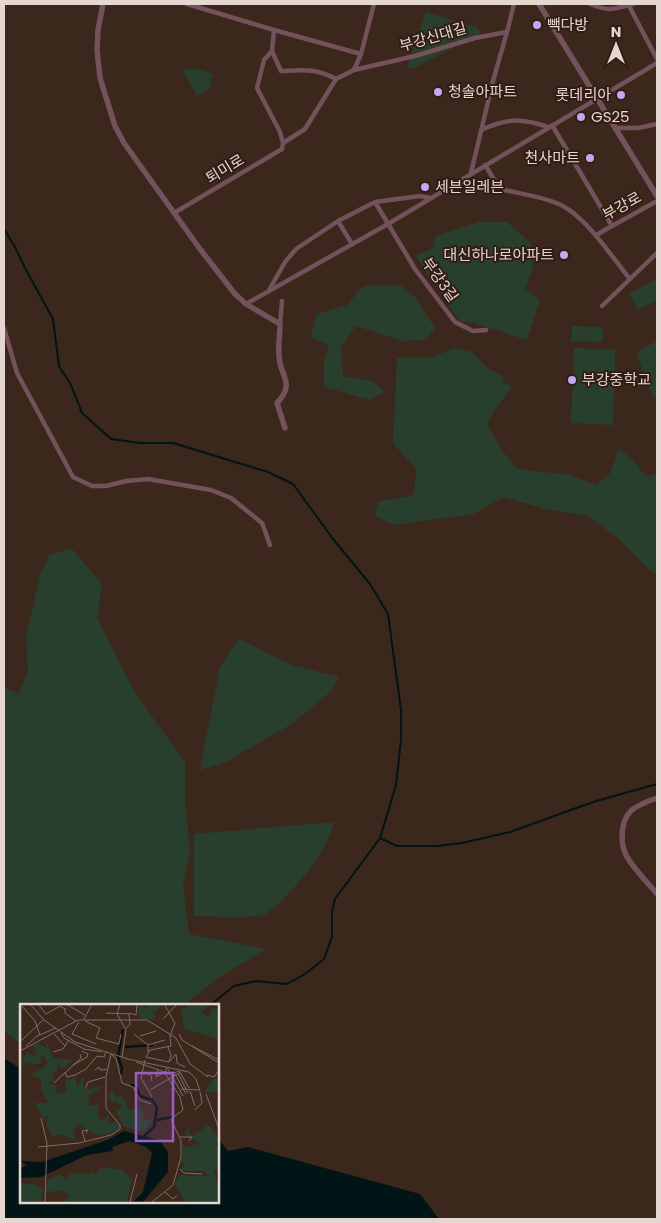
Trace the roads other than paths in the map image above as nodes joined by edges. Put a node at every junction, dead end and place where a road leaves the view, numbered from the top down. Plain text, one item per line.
1 (104, 4) edge
2 (187, 4) edge
3 (374, 4) edge
4 (514, 4) edge
5 (539, 4) edge
6 (590, 4) edge
7 (630, 4) edge
8 (274, 30) junction
9 (507, 32) junction
10 (272, 51) junction
11 (361, 54) junction
12 (657, 61) edge
13 (354, 70) junction
14 (336, 79) junction
15 (597, 98) junction
16 (657, 124) edge
17 (550, 126) junction
18 (615, 128) junction
19 (481, 130) junction
20 (283, 143) junction
21 (485, 165) junction
22 (471, 174) junction
23 (657, 196) edge
24 (430, 198) junction
25 (657, 200) edge
26 (375, 202) junction
27 (174, 213) junction
28 (338, 221) junction
29 (388, 224) junction
30 (612, 226) junction
31 (596, 235) junction
32 (352, 244) junction
33 (657, 253) edge
34 (630, 279) junction
35 (268, 293) junction
36 (282, 301) dead end
37 (246, 304) junction
38 (602, 306) dead end
39 (280, 324) junction
40 (4, 328) edge
41 (486, 330) dead end
42 (285, 428) dead end
43 (270, 544) dead end
44 (657, 798) edge
45 (657, 894) edge

1 - 27 street
2 - 8 street
3 - 11 street
4 - 9 street
5 - 15 street, 부강로
6 - 7 street
7 - 12 street
8 - 10 street
8 - 11 street
9 - 13 street, 부강신대길
9 - 19 street
10 - 14 street
10 - 20 street
11 - 13 street
12 - 15 street
13 - 14 street
14 - 20 street, 퇴미로
15 - 17 street
15 - 18 street, 부강로
16 - 18 street
17 - 19 street
17 - 21 street
17 - 30 street
18 - 23 street, 부강로
19 - 22 street
20 - 27 street, 퇴미로
21 - 22 street
21 - 31 street
22 - 24 street
24 - 26 street
24 - 29 street
25 - 30 street, 부강로
26 - 28 street
26 - 29 street, 부강3길
27 - 37 street
28 - 32 street
28 - 35 street
29 - 32 street
29 - 41 street, 부강3길
30 - 31 street, 부강로
31 - 34 street, 부강로
32 - 35 street
33 - 34 street
34 - 38 street
35 - 37 street
36 - 39 street
37 - 39 street
39 - 42 street
40 - 43 street
44 - 45 street

